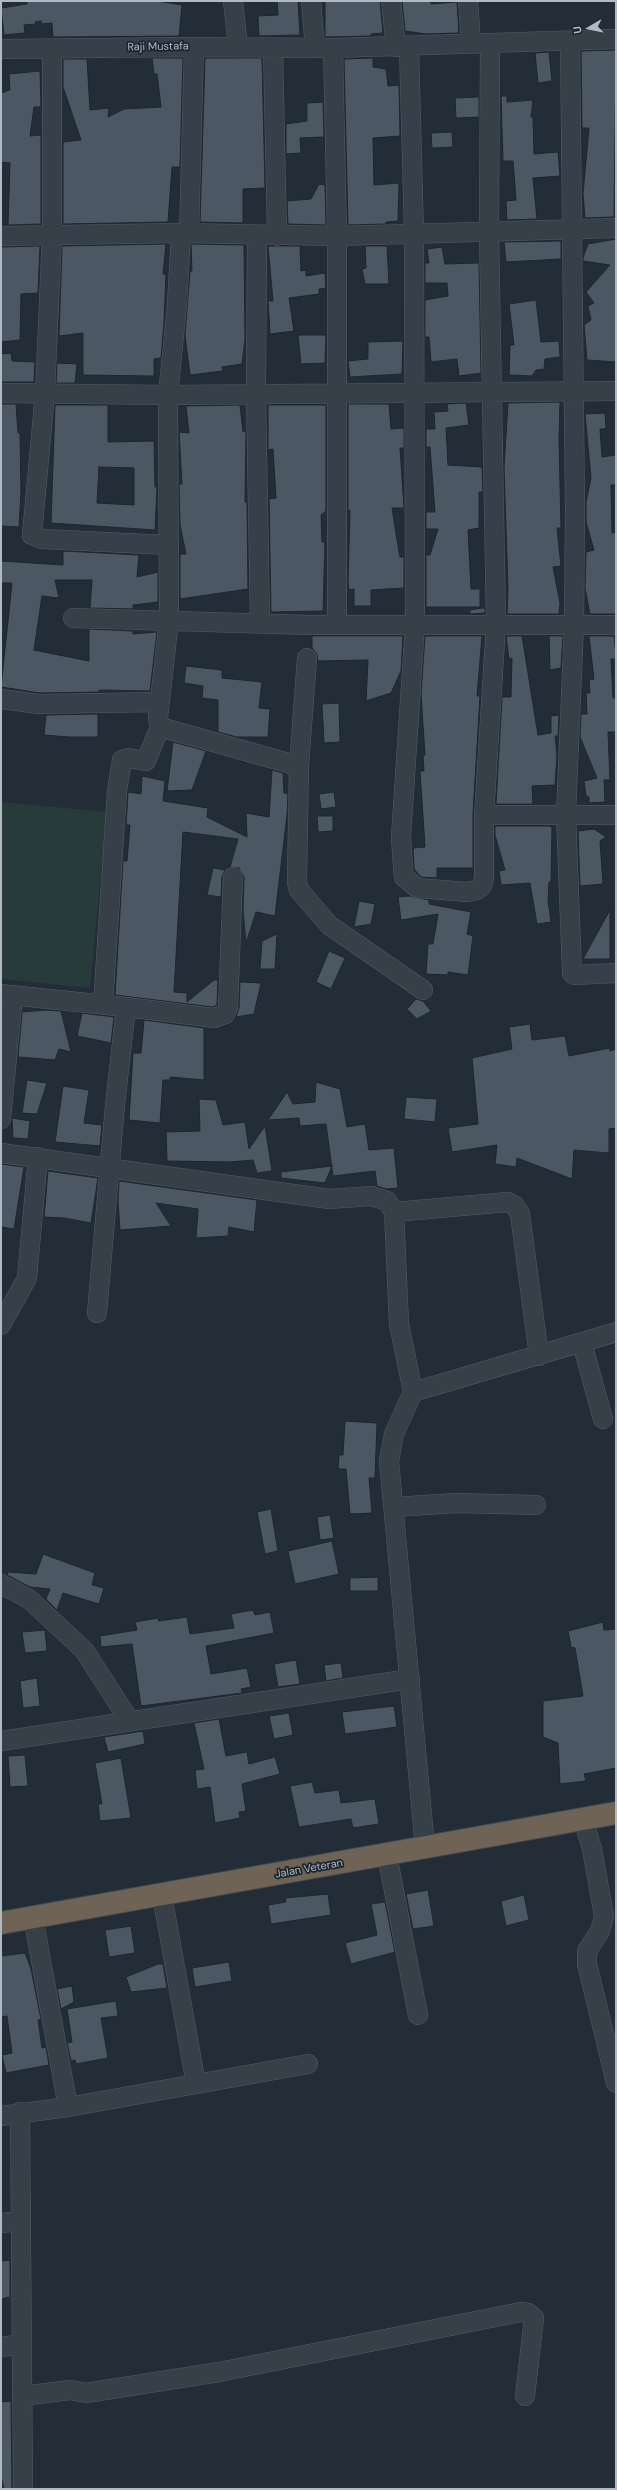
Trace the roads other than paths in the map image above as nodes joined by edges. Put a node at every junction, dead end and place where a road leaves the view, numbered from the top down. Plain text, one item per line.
1 (233, 1) edge
2 (311, 1) edge
3 (391, 1) edge
4 (468, 1) edge
5 (616, 39) edge
6 (570, 41) junction
7 (471, 43) junction
8 (490, 43) junction
9 (194, 47) junction
10 (238, 47) junction
11 (402, 47) junction
12 (273, 48) junction
13 (324, 48) junction
14 (1, 50) edge
15 (52, 50) junction
16 (570, 228) junction
17 (616, 228) edge
18 (489, 231) junction
19 (52, 234) junction
20 (185, 234) junction
21 (414, 234) junction
22 (1, 236) edge
23 (258, 236) junction
24 (278, 236) junction
25 (336, 236) junction
26 (572, 391) junction
27 (616, 391) edge
28 (336, 392) junction
29 (414, 392) junction
30 (493, 392) junction
31 (1, 393) edge
32 (45, 393) junction
33 (256, 393) junction
34 (168, 395) junction
35 (169, 545) junction
36 (73, 618) dead end
37 (169, 620) junction
38 (260, 623) junction
39 (337, 624) junction
40 (415, 624) junction
41 (496, 624) junction
42 (616, 624) edge
43 (574, 625) junction
44 (307, 658) dead end
45 (1, 699) edge
46 (160, 702) junction
47 (160, 727) junction
48 (299, 766) junction
49 (566, 814) junction
50 (484, 815) junction
51 (616, 815) edge
52 (233, 877) dead end
53 (616, 973) edge
54 (424, 990) dead end
55 (7, 995) edge
56 (103, 1005) junction
57 (126, 1007) junction
58 (1, 1119) edge
59 (1, 1153) edge
60 (38, 1157) junction
61 (109, 1168) junction
62 (394, 1212) junction
63 (97, 1313) dead end
64 (1, 1325) edge
65 (616, 1332) edge
66 (582, 1343) junction
67 (539, 1356) junction
68 (413, 1392) junction
69 (602, 1419) dead end
70 (536, 1505) dead end
71 (394, 1507) junction
72 (1, 1584) edge
73 (410, 1679) junction
74 (129, 1720) junction
75 (1, 1741) edge
76 (616, 1813) edge
77 (583, 1819) junction
78 (425, 1848) junction
79 (386, 1855) junction
80 (162, 1895) junction
81 (34, 1917) junction
82 (1, 1923) edge
83 (418, 2015) dead end
84 (308, 2064) dead end
85 (616, 2083) edge
86 (196, 2084) junction
87 (68, 2107) junction
88 (20, 2112) junction
89 (1, 2116) edge
90 (21, 2221) junction
91 (1, 2223) edge
92 (22, 2344) junction
93 (1, 2347) edge
94 (22, 2396) junction
95 (524, 2396) dead end
96 (23, 2489) edge

1 - 10 street
2 - 13 street
3 - 11 street
4 - 7 street
5 - 6 street, Raji Mustafa
6 - 8 street, Raji Mustafa
6 - 16 street
7 - 8 street, Raji Mustafa
7 - 11 street, Raji Mustafa
8 - 18 street
9 - 10 street, Raji Mustafa
9 - 15 street, Raji Mustafa
9 - 20 street
10 - 12 street, Raji Mustafa
11 - 13 street, Raji Mustafa
11 - 21 street
12 - 13 street, Raji Mustafa
12 - 24 street
13 - 25 street
14 - 15 street, Raji Mustafa
15 - 19 street
16 - 17 street
16 - 18 street
16 - 26 street
18 - 21 street
18 - 30 street
19 - 20 street
19 - 22 street
19 - 32 street
20 - 23 street
20 - 34 street
21 - 25 street
21 - 29 street
23 - 24 street
23 - 33 street
24 - 25 street
25 - 28 street
26 - 27 street
26 - 30 street
26 - 43 street
28 - 29 street
28 - 33 street
28 - 39 street
29 - 30 street
29 - 40 street
30 - 41 street
31 - 32 street
32 - 34 street
32 - 35 street
33 - 34 street
33 - 38 street
34 - 35 street
35 - 37 street
36 - 37 street
37 - 38 street
37 - 46 street
38 - 39 street
39 - 40 street
40 - 41 street
40 - 50 street
41 - 43 street
41 - 50 street
42 - 43 street
43 - 49 street
44 - 48 street
45 - 46 street
46 - 47 street
47 - 48 street
47 - 56 street
48 - 54 street
49 - 50 street
49 - 51 street
49 - 53 street
52 - 57 street
55 - 56 street
55 - 58 street
56 - 57 street
57 - 61 street
59 - 60 street
60 - 61 street
60 - 64 street
61 - 62 street
61 - 63 street
62 - 67 street
62 - 68 street
65 - 66 street
66 - 67 street
66 - 69 street
67 - 68 street
68 - 71 street
70 - 71 street
71 - 73 street
72 - 74 street
73 - 74 street
73 - 78 street
74 - 75 street
76 - 77 highway, Jalan Veteran
77 - 78 highway, Jalan Veteran
77 - 85 street
78 - 79 highway, Jalan Veteran
79 - 80 highway, Jalan Veteran
79 - 83 street
80 - 81 highway, Jalan Veteran
80 - 86 street
81 - 82 highway, Jalan Veteran
81 - 87 street
84 - 86 street
86 - 87 street
87 - 88 street
88 - 89 street
88 - 90 street
90 - 91 street
90 - 92 street
92 - 93 street
92 - 94 street
94 - 95 street
94 - 96 street

